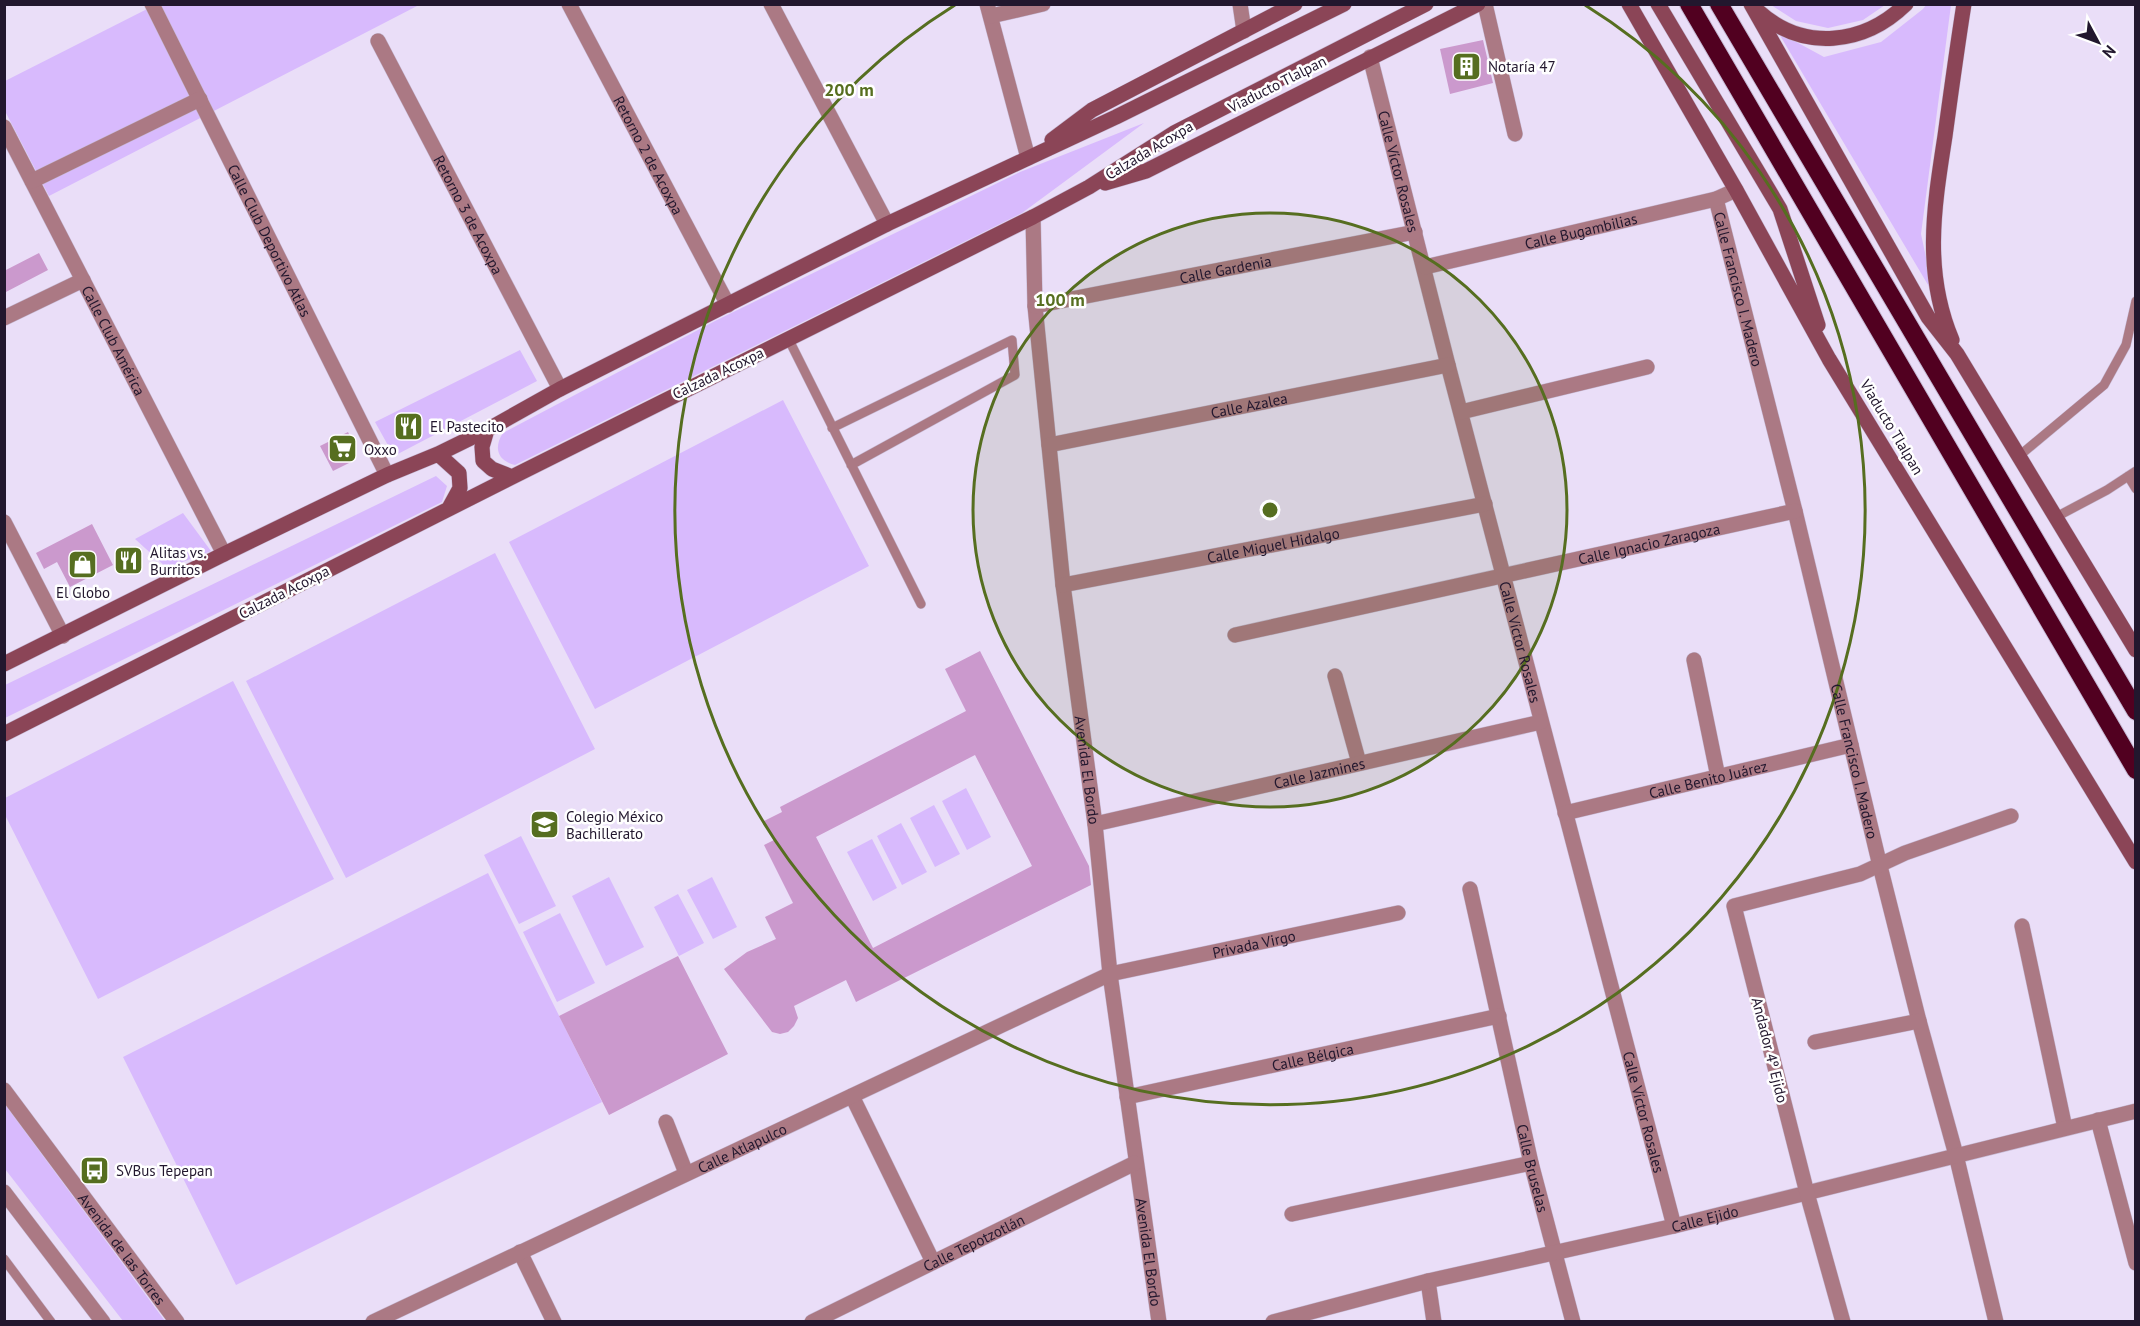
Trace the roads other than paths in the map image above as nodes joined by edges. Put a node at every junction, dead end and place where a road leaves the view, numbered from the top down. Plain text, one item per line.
1 (152, 4) edge
2 (569, 4) edge
3 (771, 4) edge
4 (1043, 4) edge
5 (1240, 4) edge
6 (1295, 4) edge
7 (1344, 4) edge
8 (1426, 4) edge
9 (1478, 4) edge
10 (1485, 4) edge
11 (1629, 4) edge
12 (1658, 4) edge
13 (1689, 4) edge
14 (1719, 4) edge
15 (1752, 4) edge
16 (1906, 4) edge
17 (1964, 4) edge
18 (989, 10) edge
19 (1244, 31) junction
20 (378, 41) dead end
21 (1370, 57) junction
22 (200, 99) junction
23 (4, 127) edge
24 (1515, 134) dead end
25 (1028, 158) junction
26 (32, 181) junction
27 (1089, 187) junction
28 (1736, 190) junction
29 (1716, 200) junction
30 (1033, 217) junction
31 (887, 224) junction
32 (1415, 232) junction
33 (1425, 267) junction
34 (83, 280) junction
35 (2136, 301) edge
36 (728, 305) junction
37 (1035, 306) junction
38 (4, 318) edge
39 (788, 338) junction
40 (1957, 354) junction
41 (1829, 359) junction
42 (1448, 365) junction
43 (1647, 367) dead end
44 (560, 389) junction
45 (1461, 412) junction
46 (832, 428) junction
47 (487, 430) junction
48 (1048, 445) junction
49 (438, 454) junction
50 (2019, 456) junction
51 (851, 465) junction
52 (2132, 474) edge
53 (387, 475) junction
54 (512, 477) junction
55 (2136, 489) edge
56 (1485, 504) junction
57 (449, 508) junction
58 (1795, 510) junction
59 (2056, 517) junction
60 (4, 522) edge
61 (224, 554) junction
62 (1504, 576) junction
63 (1063, 585) junction
64 (921, 604) dead end
65 (1235, 635) dead end
66 (63, 636) junction
67 (2135, 647) edge
68 (1694, 660) dead end
69 (4, 664) edge
70 (1335, 675) dead end
71 (2136, 711) edge
72 (1541, 722) junction
73 (4, 734) edge
74 (1851, 745) junction
75 (1359, 763) junction
76 (2136, 770) edge
77 (1718, 777) junction
78 (1565, 813) junction
79 (2011, 816) dead end
80 (1095, 824) junction
81 (2136, 862) edge
82 (1880, 866) junction
83 (1470, 889) dead end
84 (1398, 913) dead end
85 (2022, 926) dead end
86 (1110, 974) junction
87 (1499, 1016) junction
88 (1919, 1021) junction
89 (1815, 1042) dead end
90 (4, 1090) edge
91 (852, 1096) junction
92 (1127, 1097) junction
93 (2136, 1111) edge
94 (2098, 1120) junction
95 (666, 1122) dead end
96 (2066, 1128) junction
97 (1956, 1155) junction
98 (1136, 1163) junction
99 (1531, 1163) junction
100 (686, 1173) junction
101 (4, 1192) edge
102 (1807, 1193) junction
103 (1292, 1214) dead end
104 (1674, 1226) junction
105 (520, 1252) junction
106 (1556, 1252) junction
107 (4, 1259) edge
108 (933, 1262) junction
109 (2136, 1263) edge
110 (1428, 1281) junction
111 (51, 1322) edge
112 (103, 1322) edge
113 (177, 1322) edge
114 (373, 1322) edge
115 (554, 1322) edge
116 (812, 1322) edge
117 (1159, 1322) edge
118 (1273, 1322) edge
119 (1434, 1322) edge
120 (1573, 1322) edge
121 (1843, 1322) edge
122 (1996, 1322) edge

1 - 22 street, Calle Club Deportivo Atlas
2 - 36 street, Retorno 2 de Acoxpa
3 - 31 street
4 - 18 street
5 - 19 street
6 - 19 main road
7 - 25 main road
8 - 27 main road, Calzada Acoxpa
9 - 21 main road, Viaducto Tlalpan
10 - 24 street
11 - 28 main road, Viaducto Tlalpan
12 - 41 main road
13 - 76 highway
14 - 71 highway
15 - 16 main road
15 - 40 main road
17 - 40 main road
18 - 25 street
19 - 25 main road
20 - 44 street, Retorno 3 de Acoxpa
21 - 27 main road, Viaducto Tlalpan
21 - 32 street, Calle Víctor Rosales
22 - 26 street
22 - 53 street, Calle Club Deportivo Atlas
23 - 26 street, Calle Club América
25 - 31 main road
26 - 34 street, Calle Club América
27 - 30 main road, Calzada Acoxpa
28 - 29 street, Calle Bugambilias
28 - 41 main road, Viaducto Tlalpan
29 - 33 street, Calle Bugambilias
29 - 58 street, Calle Francisco I. Madero
30 - 37 street, Avenida El Bordo
30 - 39 main road, Calzada Acoxpa
31 - 36 main road
32 - 33 street, Calle Víctor Rosales
32 - 37 street, Calle Gardenia
33 - 42 street, Calle Víctor Rosales
34 - 38 street
34 - 61 street, Calle Club América
35 - 50 lane
36 - 44 main road
37 - 48 street, Avenida El Bordo
39 - 46 lane
39 - 54 main road, Calzada Acoxpa
40 - 50 main road
41 - 81 main road, Viaducto Tlalpan
42 - 45 street, Calle Víctor Rosales
42 - 48 street, Calle Azalea
43 - 45 street
44 - 47 main road
45 - 56 street, Calle Víctor Rosales
46 - 51 lane
46 - 51 lane
47 - 49 main road
47 - 54 main road
48 - 63 street, Avenida El Bordo
49 - 53 main road
49 - 57 main road
50 - 59 main road
51 - 64 lane
52 - 55 lane
52 - 59 lane
53 - 61 main road
54 - 57 main road, Calzada Acoxpa
56 - 62 street, Calle Víctor Rosales
56 - 63 street, Calle Miguel Hidalgo
57 - 73 main road, Calzada Acoxpa
58 - 62 street, Calle Ignacio Zaragoza
58 - 74 street, Calle Francisco I. Madero
59 - 67 main road
60 - 66 street
61 - 66 main road
62 - 65 street, Calle Ignacio Zaragoza
62 - 72 street, Calle Víctor Rosales
63 - 80 street, Avenida El Bordo
66 - 69 main road
68 - 77 street
70 - 75 street
72 - 75 street, Calle Jazmines
72 - 78 street, Calle Víctor Rosales
74 - 77 street, Calle Benito Juárez
74 - 82 street, Calle Francisco I. Madero
75 - 80 street, Calle Jazmines
77 - 78 street, Calle Benito Juárez
78 - 104 street, Calle Víctor Rosales
79 - 82 street
80 - 86 street, Avenida El Bordo
82 - 88 street, Calle Francisco I. Madero
82 - 102 street, Andador 4º Ejido
83 - 87 street, Calle Bruselas
84 - 86 street, Privada Virgo
85 - 96 street
86 - 91 street, Calle Atlapulco
86 - 92 street, Avenida El Bordo
87 - 92 street, Calle Bélgica
87 - 99 street, Calle Bruselas
88 - 89 street
88 - 97 street, Calle Francisco I. Madero
90 - 113 street, Avenida de las Torres
91 - 100 street, Calle Atlapulco
91 - 108 street
92 - 98 street, Avenida El Bordo
93 - 94 street, Calle Ejido
94 - 96 street, Calle Ejido
94 - 109 street
95 - 100 street
96 - 97 street, Calle Ejido
97 - 102 street, Calle Ejido
97 - 122 street, Calle Francisco I. Madero
98 - 108 street, Calle Tepotzotlán
98 - 117 street, Avenida El Bordo
99 - 103 street
99 - 106 street, Calle Bruselas
100 - 105 street, Calle Atlapulco
101 - 112 street
102 - 104 street, Calle Ejido
102 - 121 street, Andador 4º Ejido
104 - 106 street, Calle Ejido
105 - 114 street, Calle Atlapulco
105 - 115 street
106 - 110 street, Calle Ejido
106 - 120 street, Calle Bruselas
107 - 111 lane
108 - 116 street, Calle Tepotzotlán
110 - 118 street, Calle Ejido
110 - 119 street

